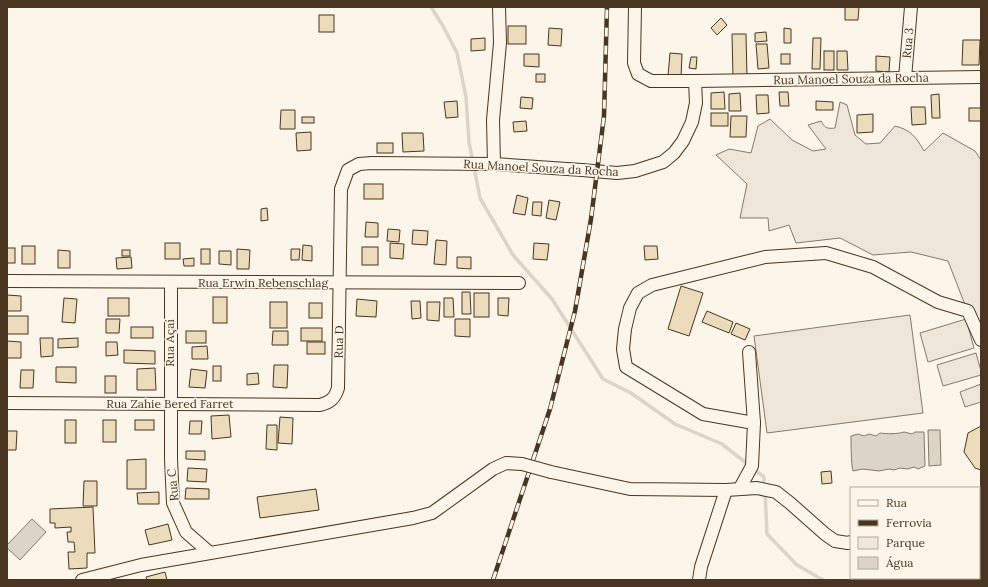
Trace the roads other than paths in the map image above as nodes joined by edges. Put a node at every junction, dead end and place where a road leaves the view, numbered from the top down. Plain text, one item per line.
1 (499, 7) edge
2 (636, 7) edge
3 (911, 7) edge
4 (981, 77) edge
5 (905, 78) junction
6 (695, 81) junction
7 (494, 164) junction
8 (7, 281) edge
9 (170, 282) junction
10 (340, 283) junction
11 (519, 283) dead end
12 (981, 340) edge
13 (749, 352) dead end
14 (332, 400) joint
15 (7, 403) edge
16 (170, 404) junction
17 (754, 423) junction
18 (740, 488) junction
19 (726, 490) junction
20 (850, 542) edge
21 (210, 552) junction
22 (82, 580) edge
23 (699, 580) edge

1 - 7 street
2 - 6 street
3 - 5 street, Rua 3
4 - 5 street, Rua Manoel Souza da Rocha
5 - 6 street, Rua Manoel Souza da Rocha
6 - 7 street, Rua Manoel Souza da Rocha
7 - 10 street, Rua Manoel Souza da Rocha
8 - 9 street, Rua Erwin Rebenschlag
9 - 10 street, Rua Erwin Rebenschlag
9 - 16 street, Rua Açaí
10 - 11 street, Rua Erwin Rebenschlag
10 - 14 street, Rua D
12 - 17 street
13 - 17 street
14 - 16 street, Rua Zahie Bered Farret
15 - 16 street, Rua Zahie Bered Farret
16 - 21 street, Rua C
17 - 18 street
18 - 19 street
18 - 20 street
19 - 21 street, bridge
19 - 23 street
21 - 22 street

